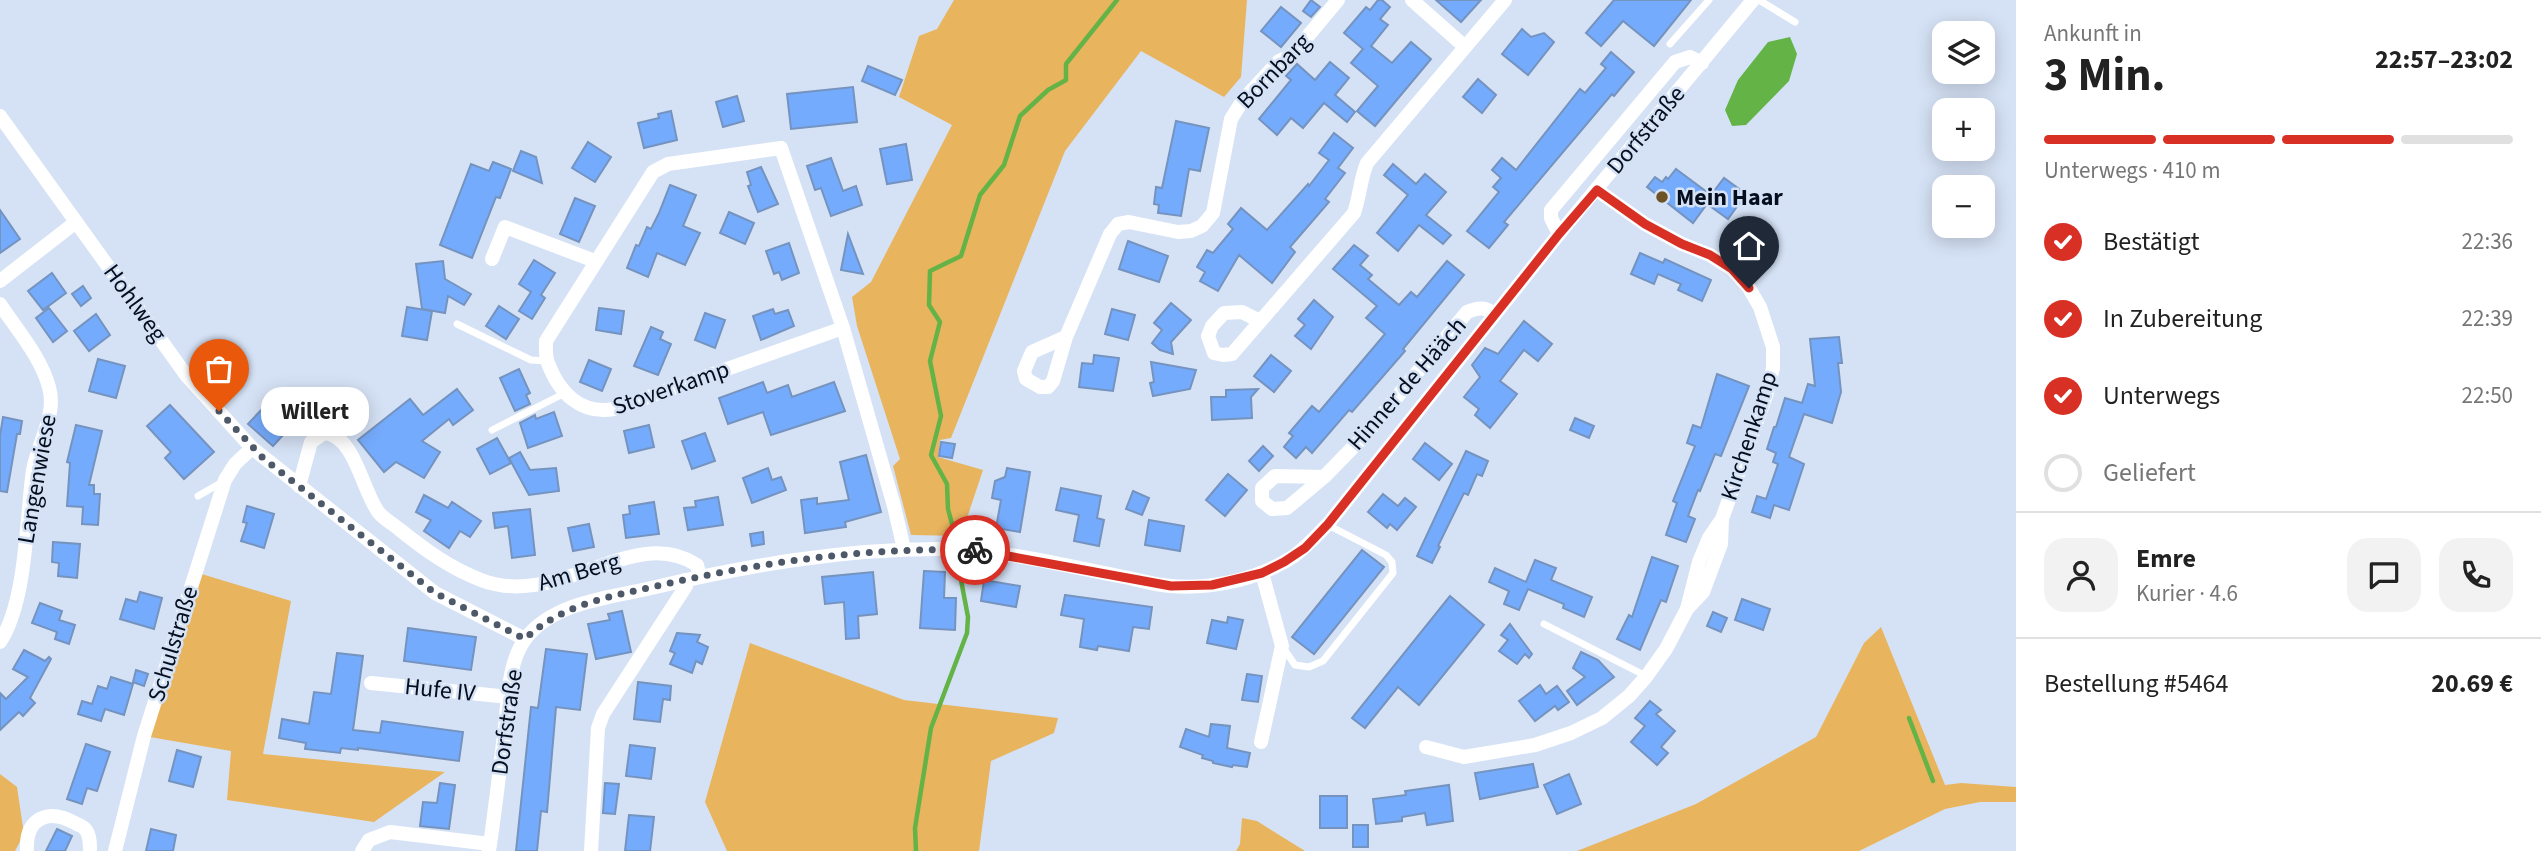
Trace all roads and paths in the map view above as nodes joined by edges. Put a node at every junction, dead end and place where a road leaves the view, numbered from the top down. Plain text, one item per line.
1 (1338, 0) edge
2 (1412, 0) edge
3 (1505, 0) edge
4 (1709, 0) edge
5 (1750, 1) edge
6 (1795, 22) dead end
7 (1670, 44) dead end
8 (1464, 46) junction
9 (1702, 63) junction
10 (0, 116) edge
11 (1597, 190) junction
12 (76, 222) junction
13 (1559, 234) junction
14 (492, 260) dead end
15 (595, 261) junction
16 (0, 281) edge
17 (0, 304) edge
18 (1495, 314) junction
19 (1260, 321) dead end
20 (457, 324) dead end
21 (843, 328) junction
22 (1066, 337) dead end
23 (547, 361) junction
24 (566, 393) junction
25 (492, 430) dead end
26 (252, 448) junction
27 (1324, 477) dead end
28 (225, 480) junction
29 (299, 486) junction
30 (198, 496) dead end
31 (1328, 524) junction
32 (904, 550) junction
33 (1262, 573) junction
34 (694, 574) junction
35 (1544, 624) dead end
36 (4, 625) edge
37 (525, 639) junction
38 (0, 642) edge
39 (1282, 646) junction
40 (1647, 677) junction
41 (371, 683) dead end
42 (509, 698) junction
43 (1261, 742) dead end
44 (1426, 747) dead end
45 (490, 848) edge
46 (27, 851) edge
47 (90, 851) edge
48 (115, 851) edge
49 (362, 851) edge
50 (590, 851) edge

1 - 22 street, Bornbarg
2 - 8 street
3 - 8 street
4 - 7 lane
5 - 6 lane
5 - 9 street, Dorfstraße
8 - 19 street
9 - 11 street, Dorfstraße
9 - 13 street
10 - 12 street, Hohlweg
11 - 13 street, Dorfstraße
11 - 40 street, Kirchenkamp
12 - 16 street
12 - 26 street, Hohlweg
13 - 18 street, Dorfstraße
14 - 15 street
15 - 21 street
15 - 23 street
17 - 36 street, Langenwiese
18 - 27 street, Hinner de Hääch
18 - 31 street, Dorfstraße
20 - 23 lane
21 - 24 street, Stoverkamp
21 - 32 street
23 - 24 street, Stoverkamp
24 - 25 lane
26 - 28 street, Schulstraße
26 - 29 street, Hohlweg
28 - 30 lane
28 - 48 street, Schulstraße
29 - 34 street, Am Berg
29 - 37 street, Hohlweg
31 - 33 street, Dorfstraße
31 - 39 lane
32 - 33 street, Dorfstraße
32 - 34 street, Dorfstraße
33 - 39 street
34 - 37 street, Dorfstraße
34 - 50 street
35 - 40 lane
36 - 38 street, Langenwiese
37 - 42 street, Dorfstraße
39 - 43 street
40 - 44 street, Kirchenkamp
41 - 42 street, Hufe IV
42 - 45 street, Dorfstraße
45 - 49 street
46 - 47 street

